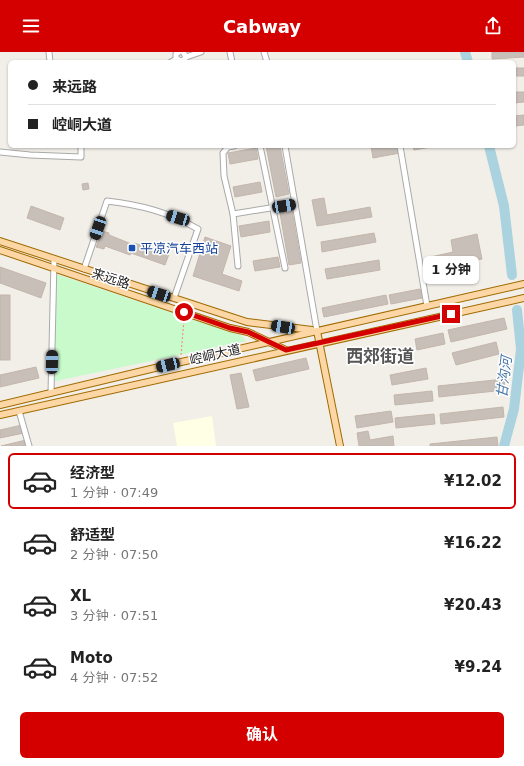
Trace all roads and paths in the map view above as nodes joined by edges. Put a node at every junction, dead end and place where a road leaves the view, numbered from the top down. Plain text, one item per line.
1 (179, 52) edge
2 (201, 52) edge
3 (184, 58) edge
4 (177, 59) edge
5 (81, 148) edge
6 (227, 148) edge
7 (260, 148) edge
8 (285, 148) edge
9 (400, 148) edge
10 (0, 152) edge
11 (295, 204) junction
12 (273, 207) junction
13 (233, 214) junction
14 (0, 241) edge
15 (0, 250) edge
16 (54, 260) junction
17 (238, 266) dead end
18 (54, 268) junction
19 (285, 268) dead end
20 (84, 269) junction
21 (524, 284) edge
22 (174, 298) junction
23 (524, 298) edge
24 (427, 306) junction
25 (184, 312) junction
26 (317, 331) junction
27 (269, 342) junction
28 (319, 343) junction
29 (286, 350) junction
30 (180, 362) junction
31 (51, 393) junction
32 (0, 405) edge
33 (19, 411) junction
34 (0, 415) edge
35 (29, 446) edge
36 (340, 446) edge

1 - 4 street
2 - 3 street
5 - 10 street
6 - 13 street
7 - 12 street
8 - 11 street
9 - 24 street
11 - 12 street
11 - 26 street
12 - 13 street
12 - 19 street
13 - 17 street
14 - 16 main road, 来远路
15 - 18 main road, 来远路
16 - 18 street
16 - 20 main road, 来远路
18 - 25 main road, 来远路
18 - 31 street
20 - 22 main road, 来远路
20 - 22 street
21 - 24 main road, 崆峒大道
22 - 26 main road, 来远路
23 - 28 main road, 崆峒大道
24 - 26 main road, 崆峒大道
25 - 27 main road, 来远路
25 - 30 path
26 - 27 main road, 崆峒大道
26 - 28 main road
27 - 29 main road, 来远路
27 - 30 main road, 崆峒大道
28 - 29 main road, 崆峒大道
28 - 36 main road
29 - 33 main road, 崆峒大道
30 - 31 main road, 崆峒大道
31 - 32 main road, 崆峒大道
33 - 34 main road, 崆峒大道
33 - 35 street

